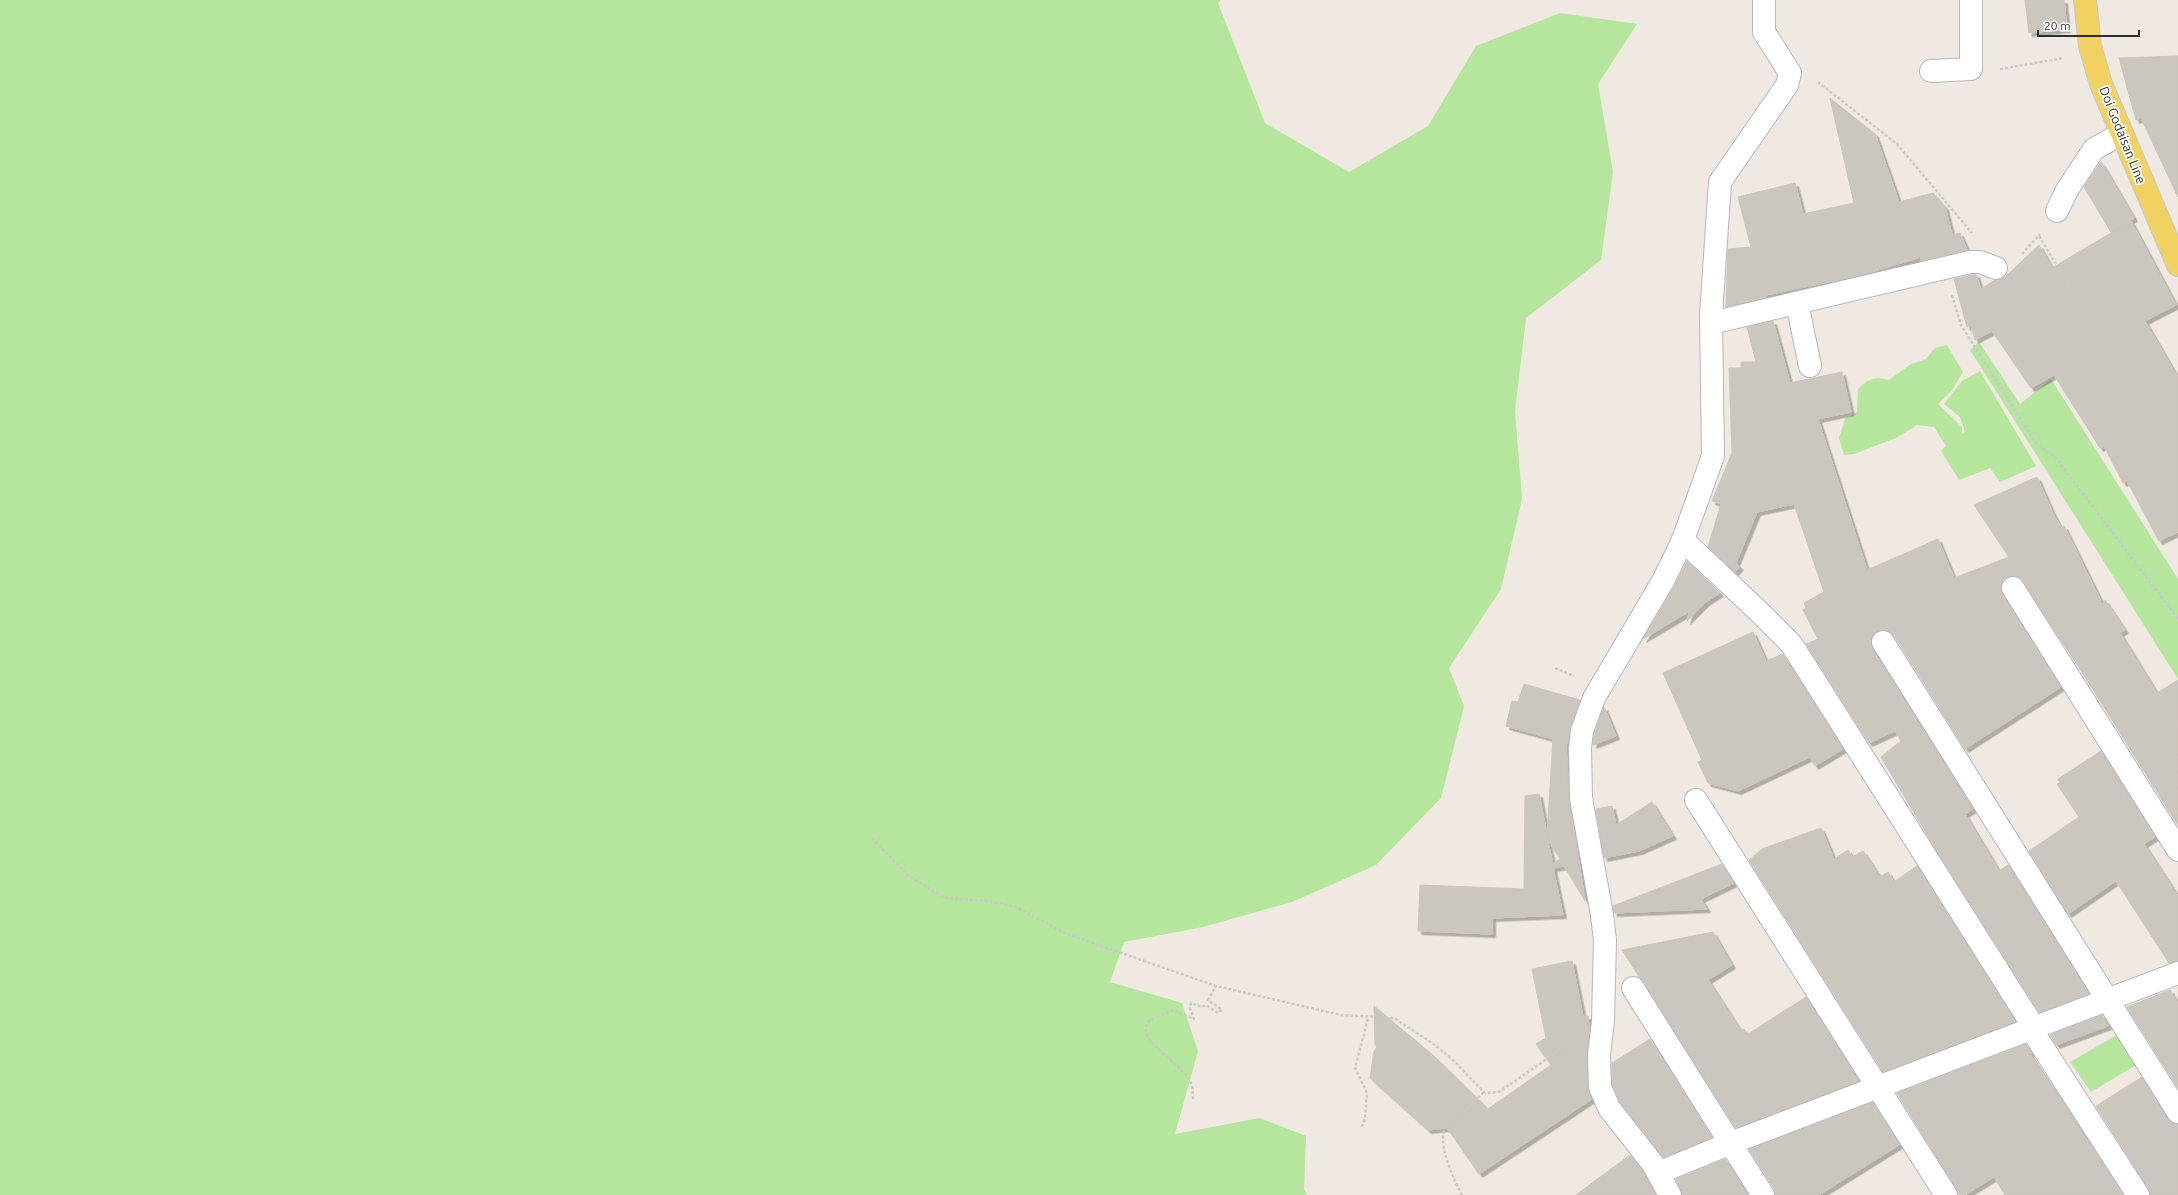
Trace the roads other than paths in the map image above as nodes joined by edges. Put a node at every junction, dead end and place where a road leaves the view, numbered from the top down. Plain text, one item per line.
1 (1764, 0) edge
2 (1971, 0) edge
3 (2085, 0) edge
4 (1931, 71) dead end
5 (2121, 134) junction
6 (2057, 211) road end
7 (2178, 265) edge
8 (1996, 268) road end
9 (1797, 303) junction
10 (1711, 323) junction
11 (1810, 366) dead end
12 (1683, 540) junction
13 (2013, 588) dead end
14 (1883, 642) dead end
15 (1696, 800) dead end
16 (2178, 850) edge
17 (2178, 973) edge
18 (1633, 988) dead end
19 (2107, 1000) junction
20 (2032, 1029) junction
21 (1878, 1088) junction
22 (2178, 1112) edge
23 (1731, 1144) junction
24 (1658, 1173) junction
25 (1670, 1195) edge
26 (1763, 1195) edge
27 (1946, 1195) edge
28 (2138, 1195) edge

1 - 10 street
2 - 4 street
3 - 5 main road, Doi Godaisan Line
5 - 6 street
5 - 7 main road, Doi Godaisan Line
8 - 9 street
9 - 10 street
9 - 11 street
10 - 12 street
12 - 20 street
12 - 24 street
13 - 16 street
14 - 19 street
15 - 21 street
17 - 19 street
18 - 23 street
19 - 20 street
19 - 22 street
20 - 21 street
20 - 28 street
21 - 23 street
21 - 27 street
23 - 24 street
23 - 26 street
24 - 25 street

